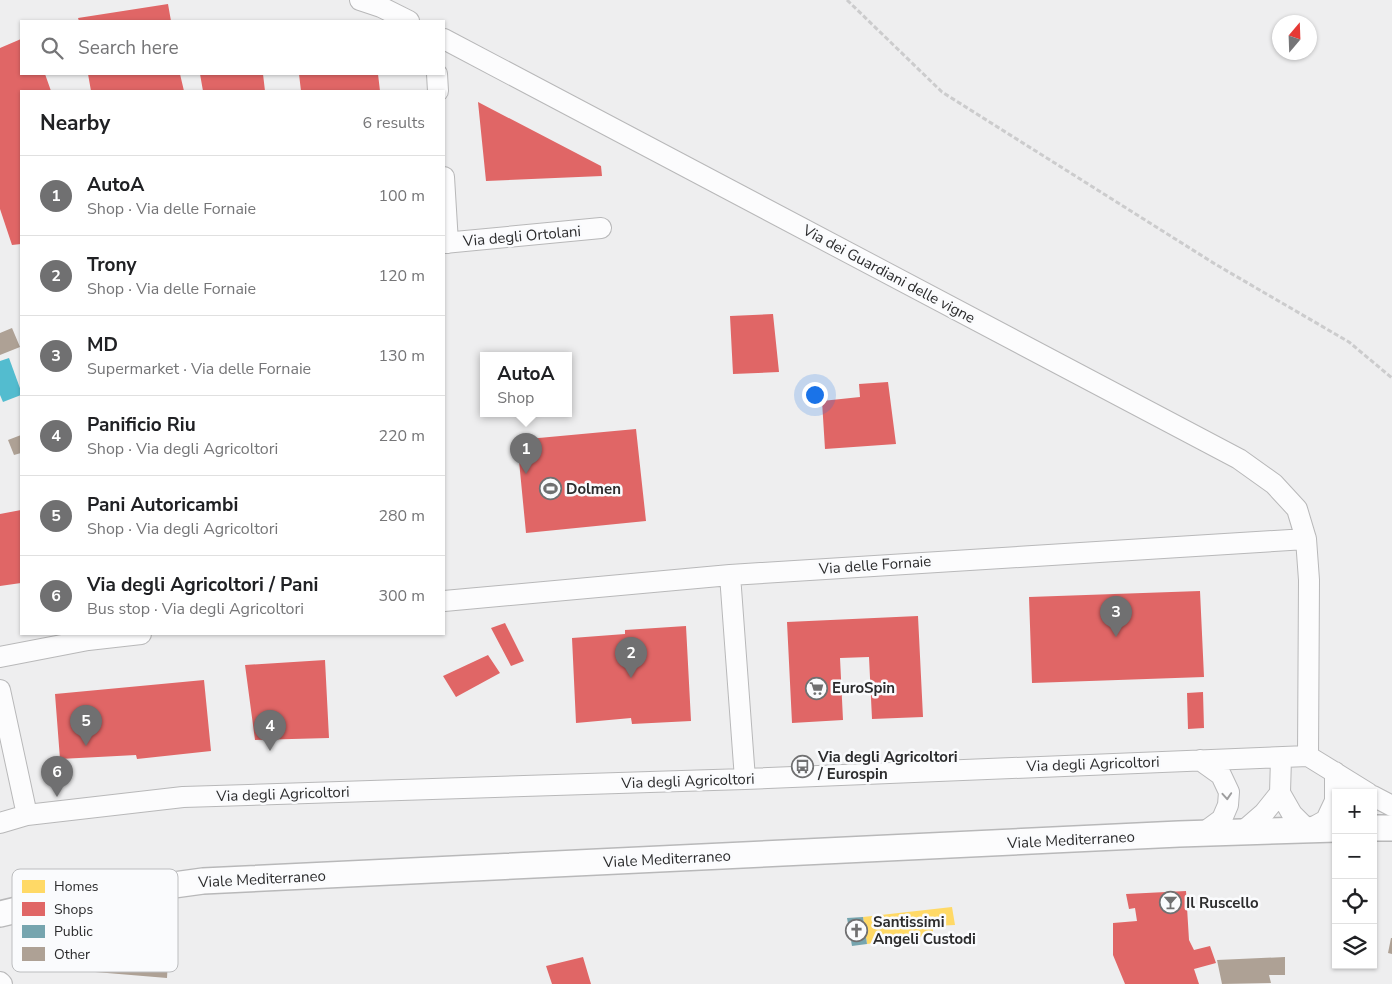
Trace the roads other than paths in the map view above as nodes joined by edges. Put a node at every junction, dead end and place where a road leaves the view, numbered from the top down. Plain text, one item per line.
1 (360, 0) edge
2 (407, 20) edge
3 (445, 40) edge
4 (437, 75) edge
5 (438, 90) edge
6 (445, 210) edge
7 (601, 228) dead end
8 (446, 243) edge
9 (1306, 539) junction
10 (730, 575) junction
11 (445, 601) edge
12 (132, 635) edge
13 (0, 657) edge
14 (0, 690) edge
15 (1308, 756) junction
16 (1282, 758) junction
17 (1200, 760) junction
18 (1335, 772) junction
19 (745, 779) junction
20 (1362, 789) edge
21 (1280, 793) junction
22 (1377, 798) edge
23 (1392, 806) edge
24 (27, 815) junction
25 (0, 823) edge
26 (1377, 828) edge
27 (1392, 828) edge
28 (1308, 830) junction
29 (1332, 830) edge
30 (1241, 833) junction
31 (1203, 834) junction
32 (178, 885) edge

1 - 2 street
3 - 9 street, Via dei Guardiani delle vigne
4 - 5 street
6 - 8 street
7 - 8 street, Via degli Ortolani
9 - 10 street, Via delle Fornaie
9 - 15 street, Via dei Guardiani delle vigne
10 - 11 street, Via delle Fornaie
10 - 19 street
12 - 13 street
14 - 24 street
15 - 16 street, Via degli Agricoltori
15 - 18 street
16 - 17 street, Via degli Agricoltori
16 - 21 street
17 - 19 street, Via degli Agricoltori
17 -> 31 street
18 - 20 street
18 - 28 street
19 - 24 street, Via degli Agricoltori
21 - 28 street
21 - 30 street
22 - 23 street
24 - 25 street, Via degli Agricoltori
26 - 27 main road
28 - 29 main road, Viale Mediterraneo
28 - 30 main road, Viale Mediterraneo
30 - 31 main road, Viale Mediterraneo
31 - 32 main road, Viale Mediterraneo

